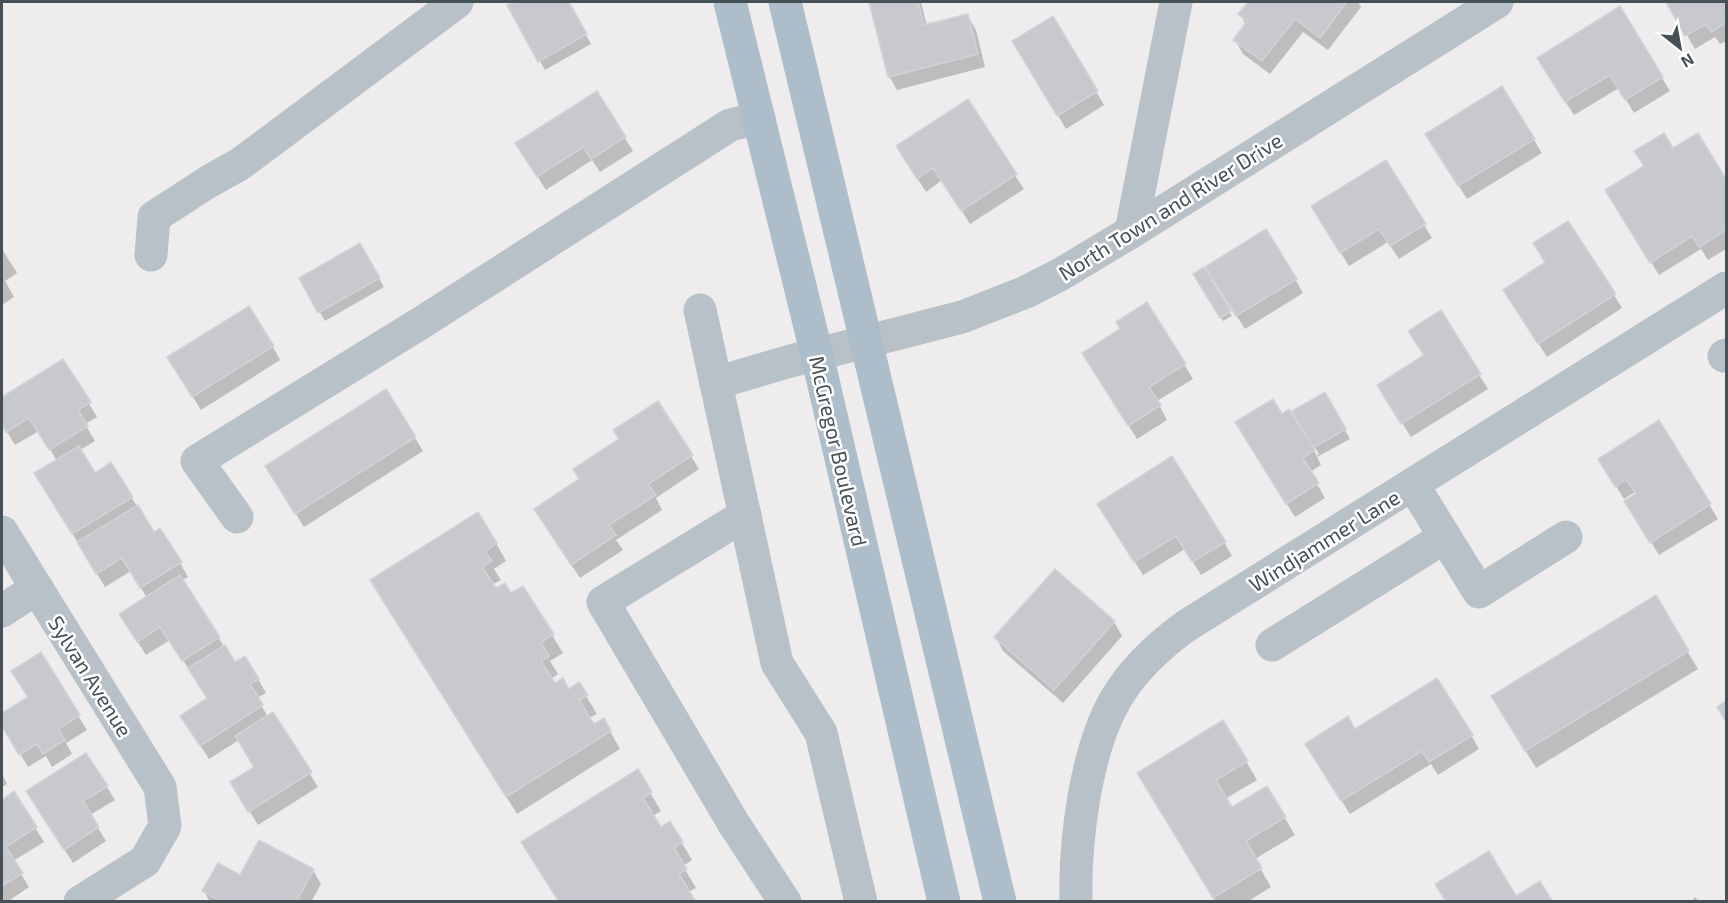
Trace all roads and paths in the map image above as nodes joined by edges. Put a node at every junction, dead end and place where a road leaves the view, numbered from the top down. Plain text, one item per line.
1 (457, 2) edge
2 (729, 2) edge
3 (785, 2) edge
4 (1176, 2) edge
5 (1497, 2) edge
6 (759, 118) junction
7 (1131, 232) junction
8 (151, 255) dead end
9 (1726, 288) edge
10 (700, 310) dead end
11 (868, 343) junction
12 (817, 355) junction
13 (716, 383) junction
14 (1413, 485) junction
15 (745, 515) junction
16 (237, 517) dead end
17 (2, 532) edge
18 (1445, 537) junction
19 (1566, 537) dead end
20 (37, 588) junction
21 (2, 610) edge
22 (1272, 645) dead end
23 (80, 902) edge
24 (785, 902) edge
25 (861, 902) edge
26 (944, 902) edge
27 (1000, 902) edge
28 (1076, 902) edge

1 - 8 street
2 - 6 main road, McGregor Boulevard
3 - 11 main road
4 - 7 street
5 - 7 street, North Town and River Drive
6 - 12 main road, McGregor Boulevard
6 - 16 street
7 - 11 street, North Town and River Drive
9 - 14 street, Windjammer Lane
10 - 13 street
11 - 12 street, North Town and River Drive
11 - 27 main road
12 - 13 street, North Town and River Drive
12 - 26 main road, McGregor Boulevard
13 - 15 street
14 - 18 street
14 - 28 street, Windjammer Lane
15 - 24 street
15 - 25 street
17 - 20 street, Sylvan Avenue
18 - 19 street
18 - 22 street
20 - 21 street
20 - 23 street, Sylvan Avenue

